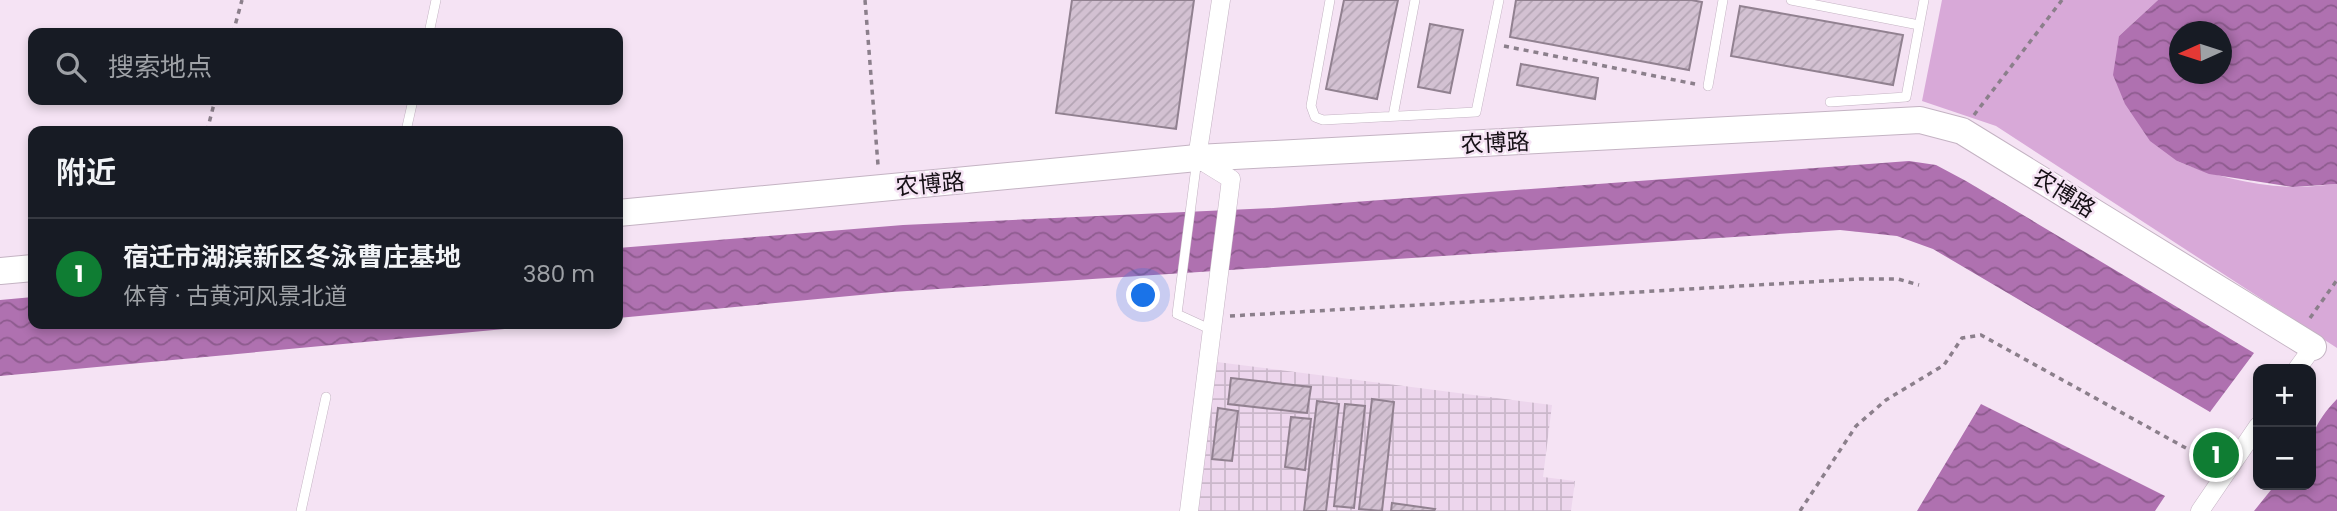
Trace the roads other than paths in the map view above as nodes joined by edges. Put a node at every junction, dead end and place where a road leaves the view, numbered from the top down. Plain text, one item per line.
1 (436, 0) edge
2 (1221, 0) edge
3 (1330, 0) edge
4 (1415, 0) edge
5 (1499, 0) edge
6 (1723, 0) edge
7 (1791, 0) edge
8 (1924, 0) edge
9 (1919, 25) junction
10 (430, 28) edge
11 (1708, 86) road end
12 (1830, 102) dead end
13 (412, 105) edge
14 (1393, 117) junction
15 (407, 126) edge
16 (1197, 158) junction
17 (623, 213) edge
18 (28, 268) edge
19 (0, 271) edge
20 (1213, 323) junction
21 (2304, 342) joint
22 (2298, 364) edge
23 (326, 397) dead end
24 (2257, 427) edge
25 (301, 511) edge
26 (1189, 511) edge
27 (2200, 511) edge

1 - 10 lane
2 - 16 street
3 - 14 lane
4 - 14 lane
5 - 14 lane
6 - 11 lane
7 - 9 lane
8 - 9 lane
9 - 12 lane
13 - 15 lane
16 - 17 street, 农博路
16 - 20 street
16 - 20 lane
16 - 21 street, 农博路
18 - 19 street
20 - 26 street
21 - 22 street
23 - 25 lane
24 - 27 street

